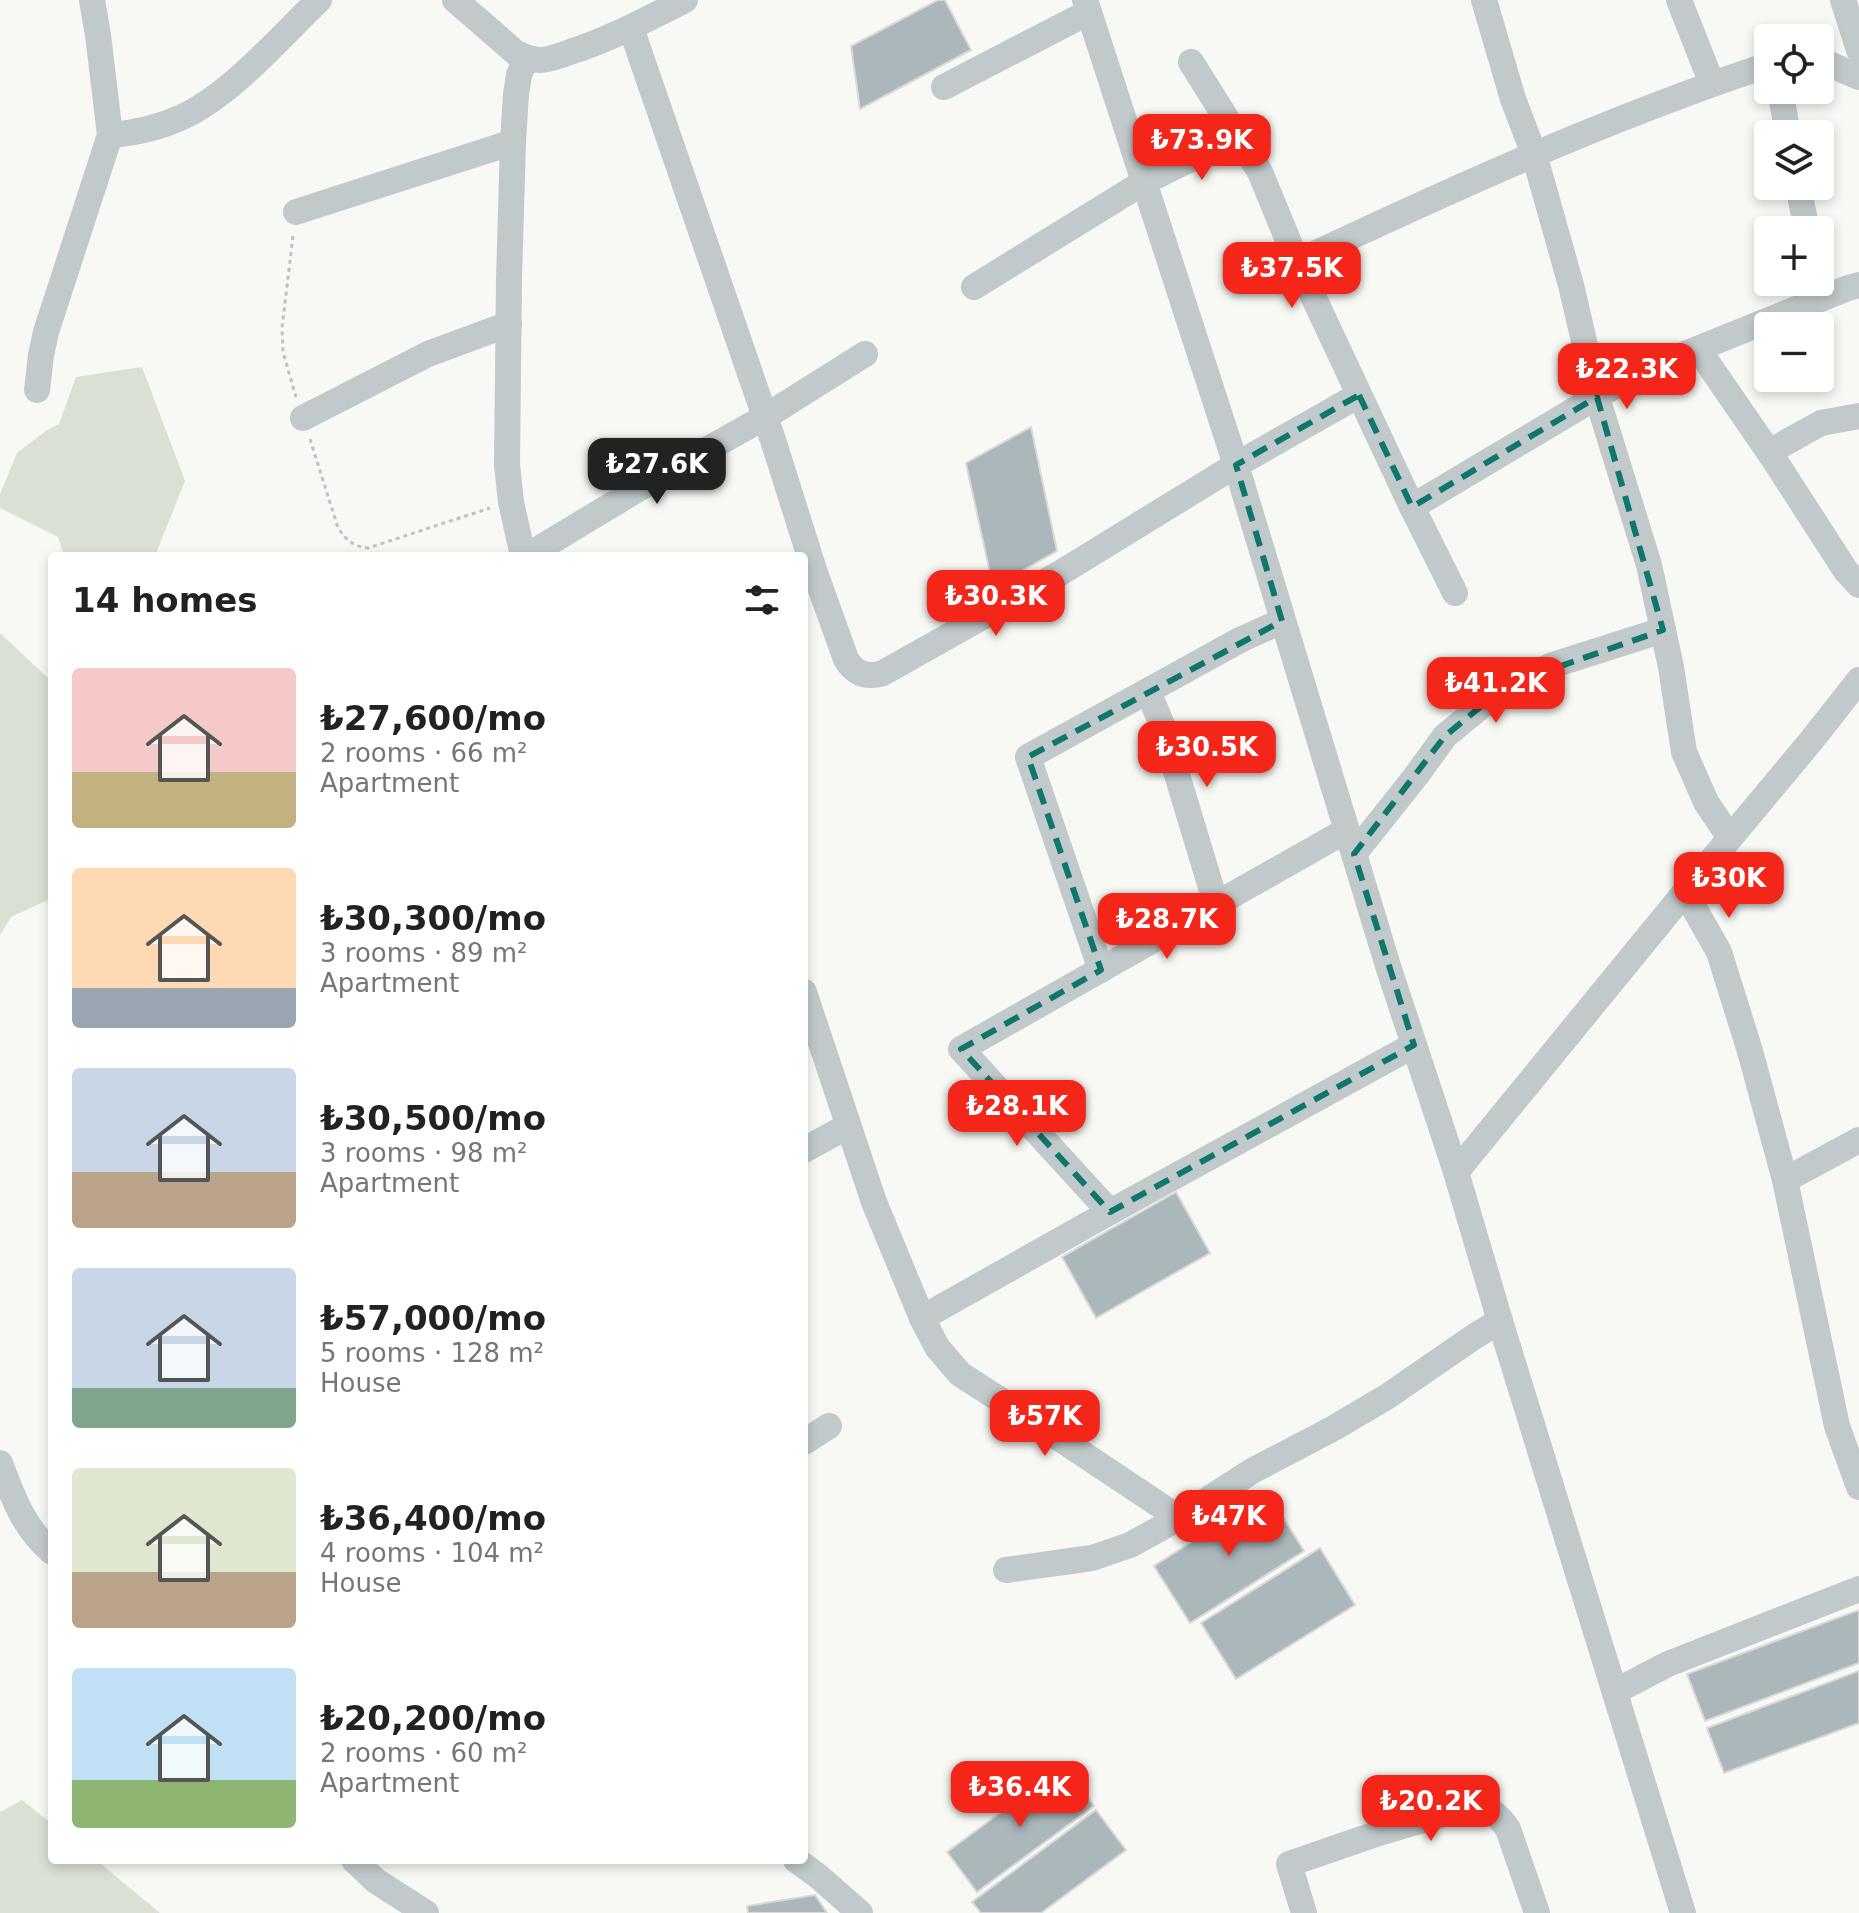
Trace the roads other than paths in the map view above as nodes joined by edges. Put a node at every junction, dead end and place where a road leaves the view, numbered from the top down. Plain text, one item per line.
1 (92, 0) edge
2 (319, 0) edge
3 (455, 0) edge
4 (685, 0) edge
5 (1484, 0) edge
6 (1679, 0) edge
7 (1843, 0) edge
8 (1087, 6) edge
9 (631, 28) junction
10 (1859, 50) edge
11 (526, 58) junction
12 (1191, 62) dead end
13 (1834, 66) edge
14 (1754, 70) edge
15 (1859, 77) edge
16 (1712, 84) junction
17 (944, 87) dead end
18 (110, 135) junction
19 (1237, 136) junction
20 (513, 142) junction
21 (1534, 154) junction
22 (1144, 182) junction
23 (296, 212) road end
24 (1297, 262) junction
25 (1859, 285) edge
26 (974, 287) dead end
27 (1834, 289) edge
28 (1808, 296) edge
29 (509, 324) junction
30 (1698, 349) junction
31 (865, 354) dead end
32 (37, 390) dead end
33 (1359, 395) junction
34 (1597, 397) junction
35 (1859, 416) edge
36 (765, 417) junction
37 (303, 418) road end
38 (1769, 452) junction
39 (1236, 465) junction
40 (1412, 507) junction
41 (524, 552) edge
42 (532, 552) edge
43 (803, 552) edge
44 (810, 576) edge
45 (1859, 585) edge
46 (1455, 593) dead end
47 (1282, 621) junction
48 (1663, 630) junction
49 (1859, 680) edge
50 (1148, 691) junction
51 (1730, 838) junction
52 (1350, 842) junction
53 (1685, 892) junction
54 (1216, 904) junction
55 (1101, 970) junction
56 (808, 1004) edge
57 (1414, 1045) junction
58 (848, 1126) junction
59 (1859, 1140) edge
60 (808, 1148) edge
61 (1456, 1172) junction
62 (1785, 1180) junction
63 (1110, 1212) junction
64 (922, 1318) junction
65 (1500, 1321) junction
66 (829, 1426) dead end
67 (808, 1439) edge
68 (0, 1463) edge
69 (1859, 1487) edge
70 (1179, 1518) junction
71 (48, 1548) edge
72 (1006, 1570) dead end
73 (1859, 1589) edge
74 (1616, 1691) junction
75 (358, 1864) edge
76 (802, 1864) edge
77 (426, 1913) edge
78 (860, 1913) edge
79 (1304, 1913) edge
80 (1537, 1913) edge
81 (1683, 1913) edge

1 - 18 street
2 - 18 street
3 - 11 street
4 - 9 street
5 - 21 street
6 - 16 street
7 - 10 street
8 - 17 street
8 - 22 street
9 - 11 street
9 - 36 street
11 - 20 street
12 - 19 street
13 - 15 street
14 - 16 street
16 - 21 street
18 - 32 street
19 - 22 street
19 - 24 street
20 - 23 street
20 - 29 street
21 - 24 street
21 - 34 street
22 - 26 street
22 - 39 street
24 - 33 street
25 - 27 street
28 - 30 street
29 - 37 street
29 - 41 street
30 - 34 street
30 - 38 street
31 - 36 street
33 - 39 street
33 - 40 street
34 - 40 street
34 - 48 street
35 - 38 street
36 - 42 street
36 - 43 street
38 - 45 street
39 - 44 street
39 - 47 street
40 - 46 street
47 - 50 street
47 - 52 street
48 - 51 street
48 - 52 street
49 - 51 street
50 - 54 street
50 - 55 street
51 - 53 street
52 - 54 street
52 - 57 street
53 - 61 street
53 - 62 street
54 - 55 street
55 - 63 street
56 - 58 street
57 - 61 street
57 - 63 street
58 - 60 street
58 - 64 street
59 - 62 street
61 - 65 street
62 - 69 street
63 - 64 street
64 - 70 street
65 - 70 street
65 - 74 street
66 - 67 street
68 - 71 street
70 - 72 street
73 - 74 street
74 - 81 street
75 - 77 street
76 - 78 street
79 - 80 street

